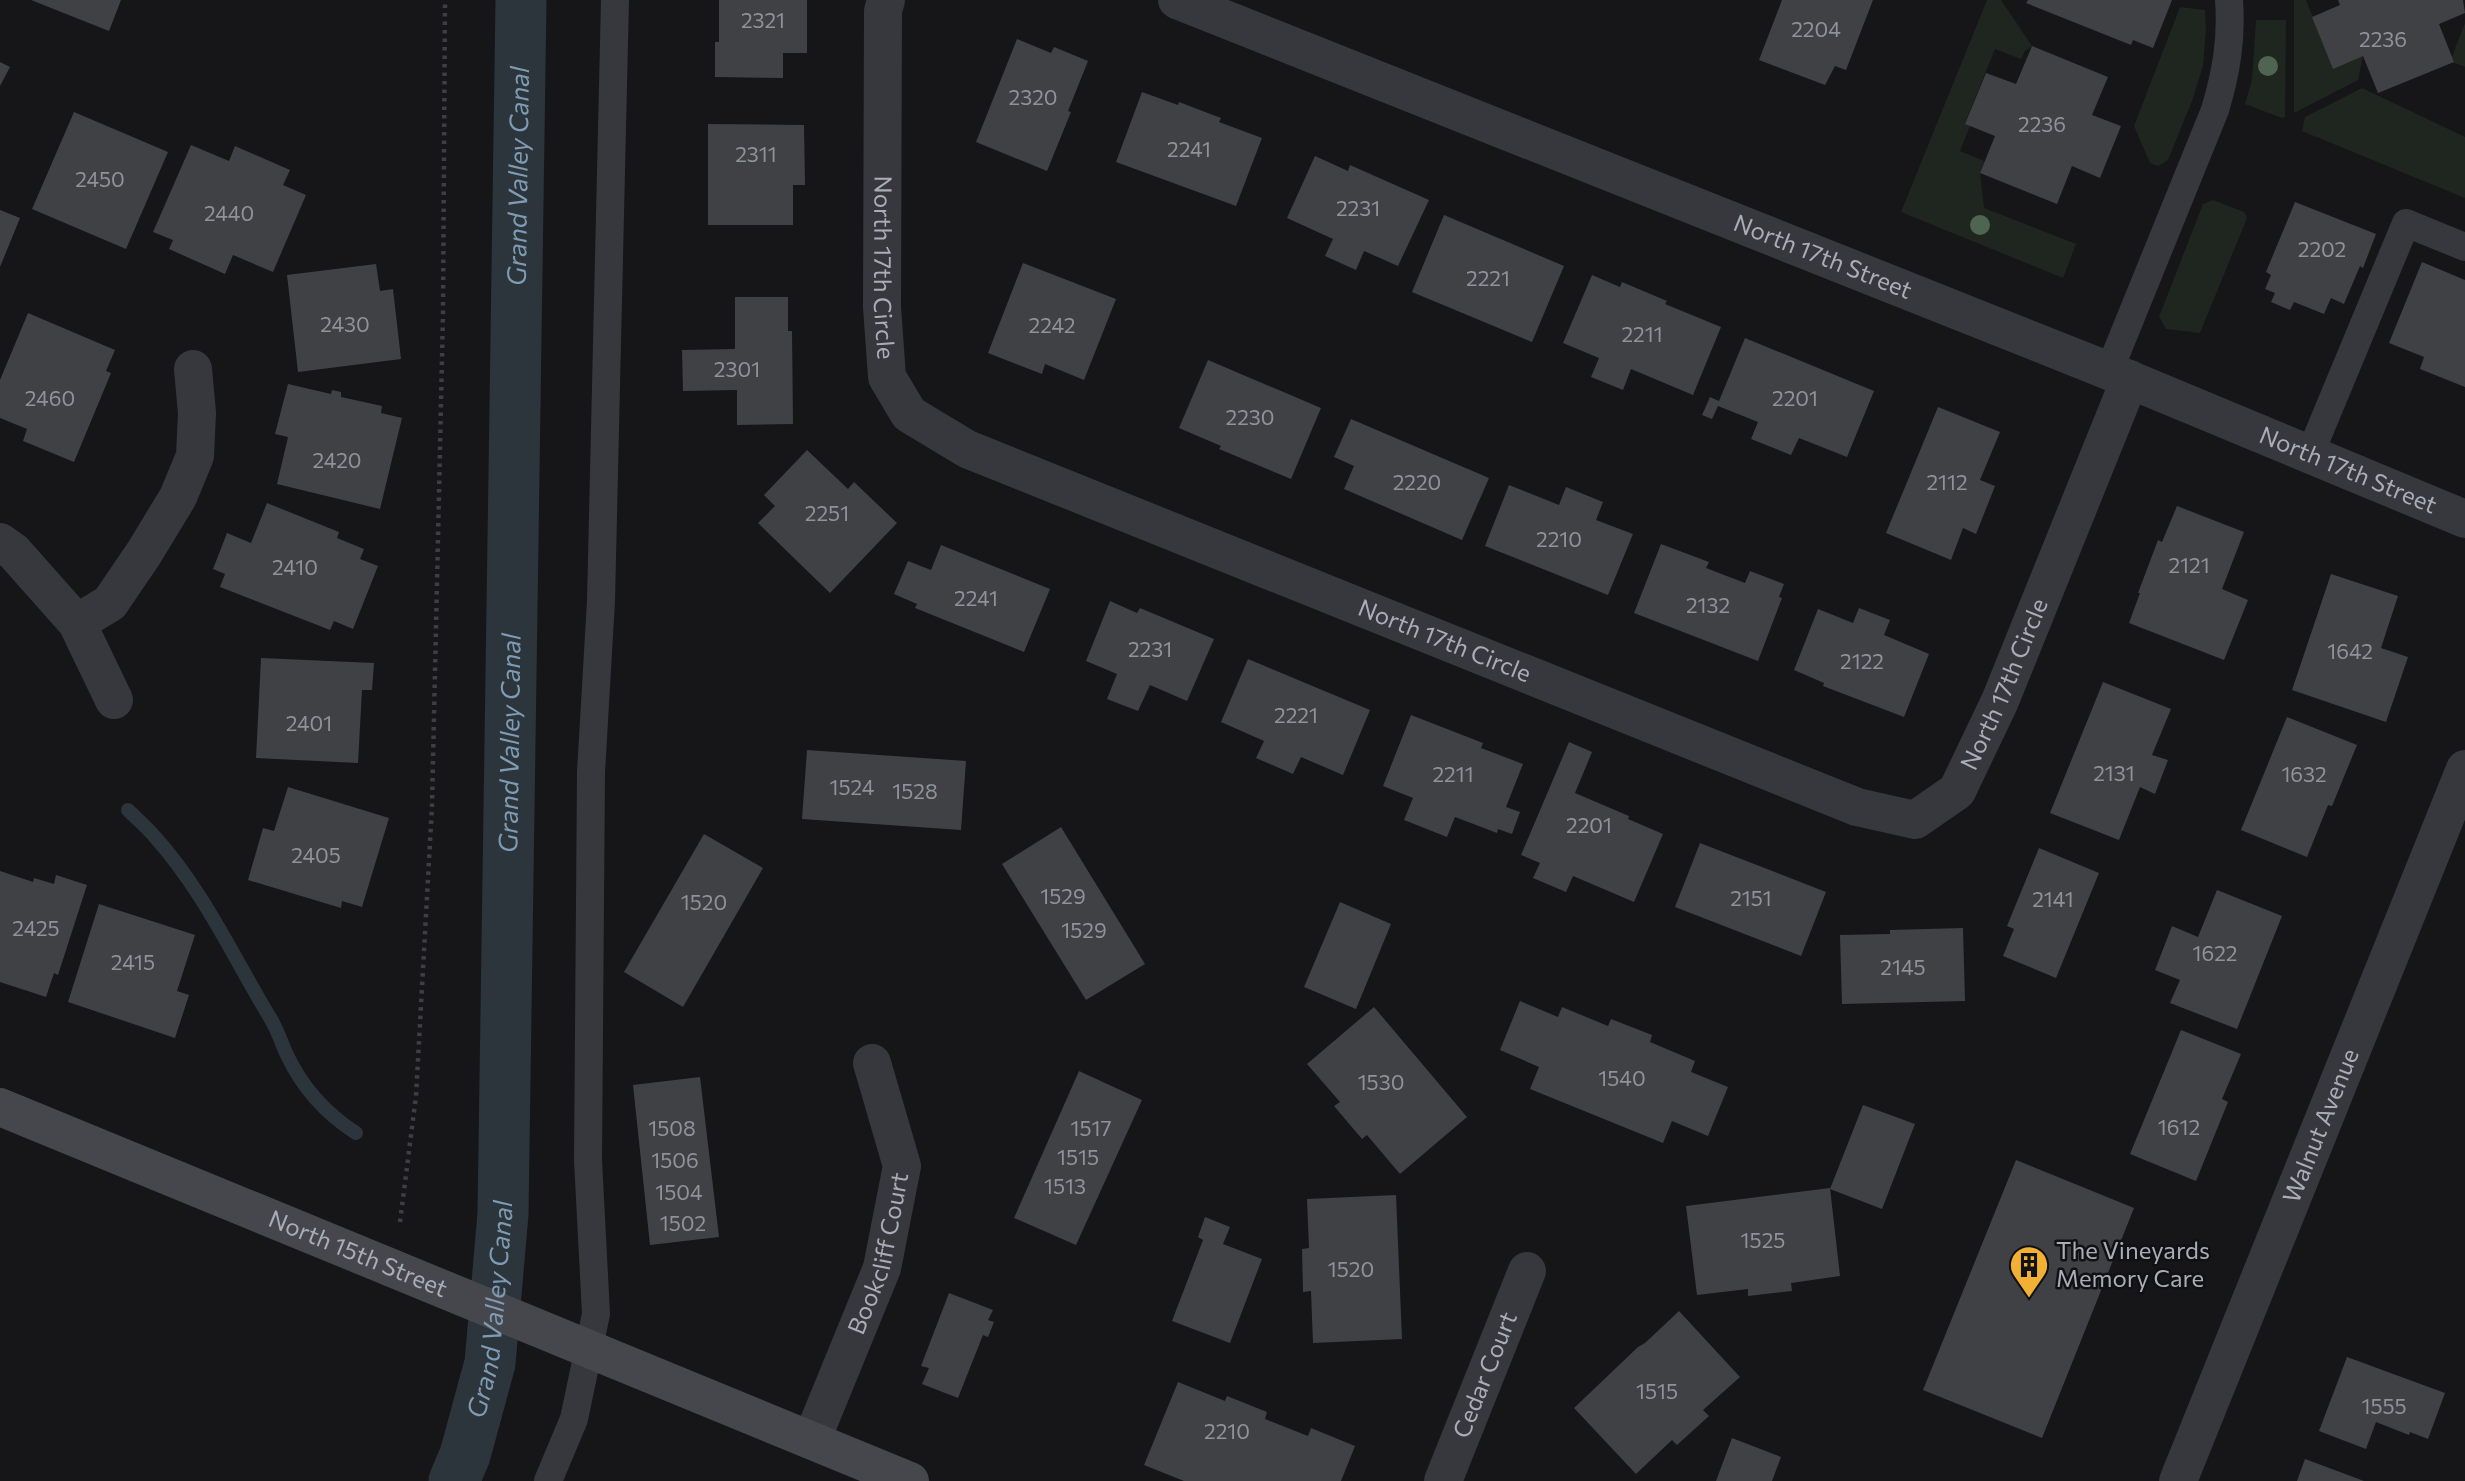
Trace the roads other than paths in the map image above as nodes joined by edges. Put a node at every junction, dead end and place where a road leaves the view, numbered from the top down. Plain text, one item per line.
1 (615, 0) edge
2 (886, 0) edge
3 (1177, 0) edge
4 (2229, 0) edge
5 (2465, 247) edge
6 (193, 369) dead end
7 (2119, 375) junction
8 (2310, 454) junction
9 (2465, 519) edge
10 (0, 542) edge
11 (77, 623) junction
12 (114, 700) dead end
13 (2465, 769) edge
14 (872, 1063) dead end
15 (0, 1107) edge
16 (1527, 1271) dead end
17 (574, 1343) junction
18 (812, 1440) junction
19 (548, 1481) edge
20 (910, 1481) edge
21 (1443, 1481) edge
22 (2178, 1481) edge

1 - 17 lane
2 - 7 street, North 17th Circle
3 - 7 street, North 17th Street
4 - 7 lane
5 - 8 lane
6 - 11 street
7 - 8 street, North 17th Street
8 - 9 street, North 17th Street
10 - 11 street
11 - 12 street
13 - 22 street, Walnut Avenue
14 - 18 street, Bookcliff Court
15 - 17 street, North 15th Street
16 - 21 street, Cedar Court
17 - 18 street, North 15th Street
17 - 19 lane
18 - 20 street, North 15th Street

